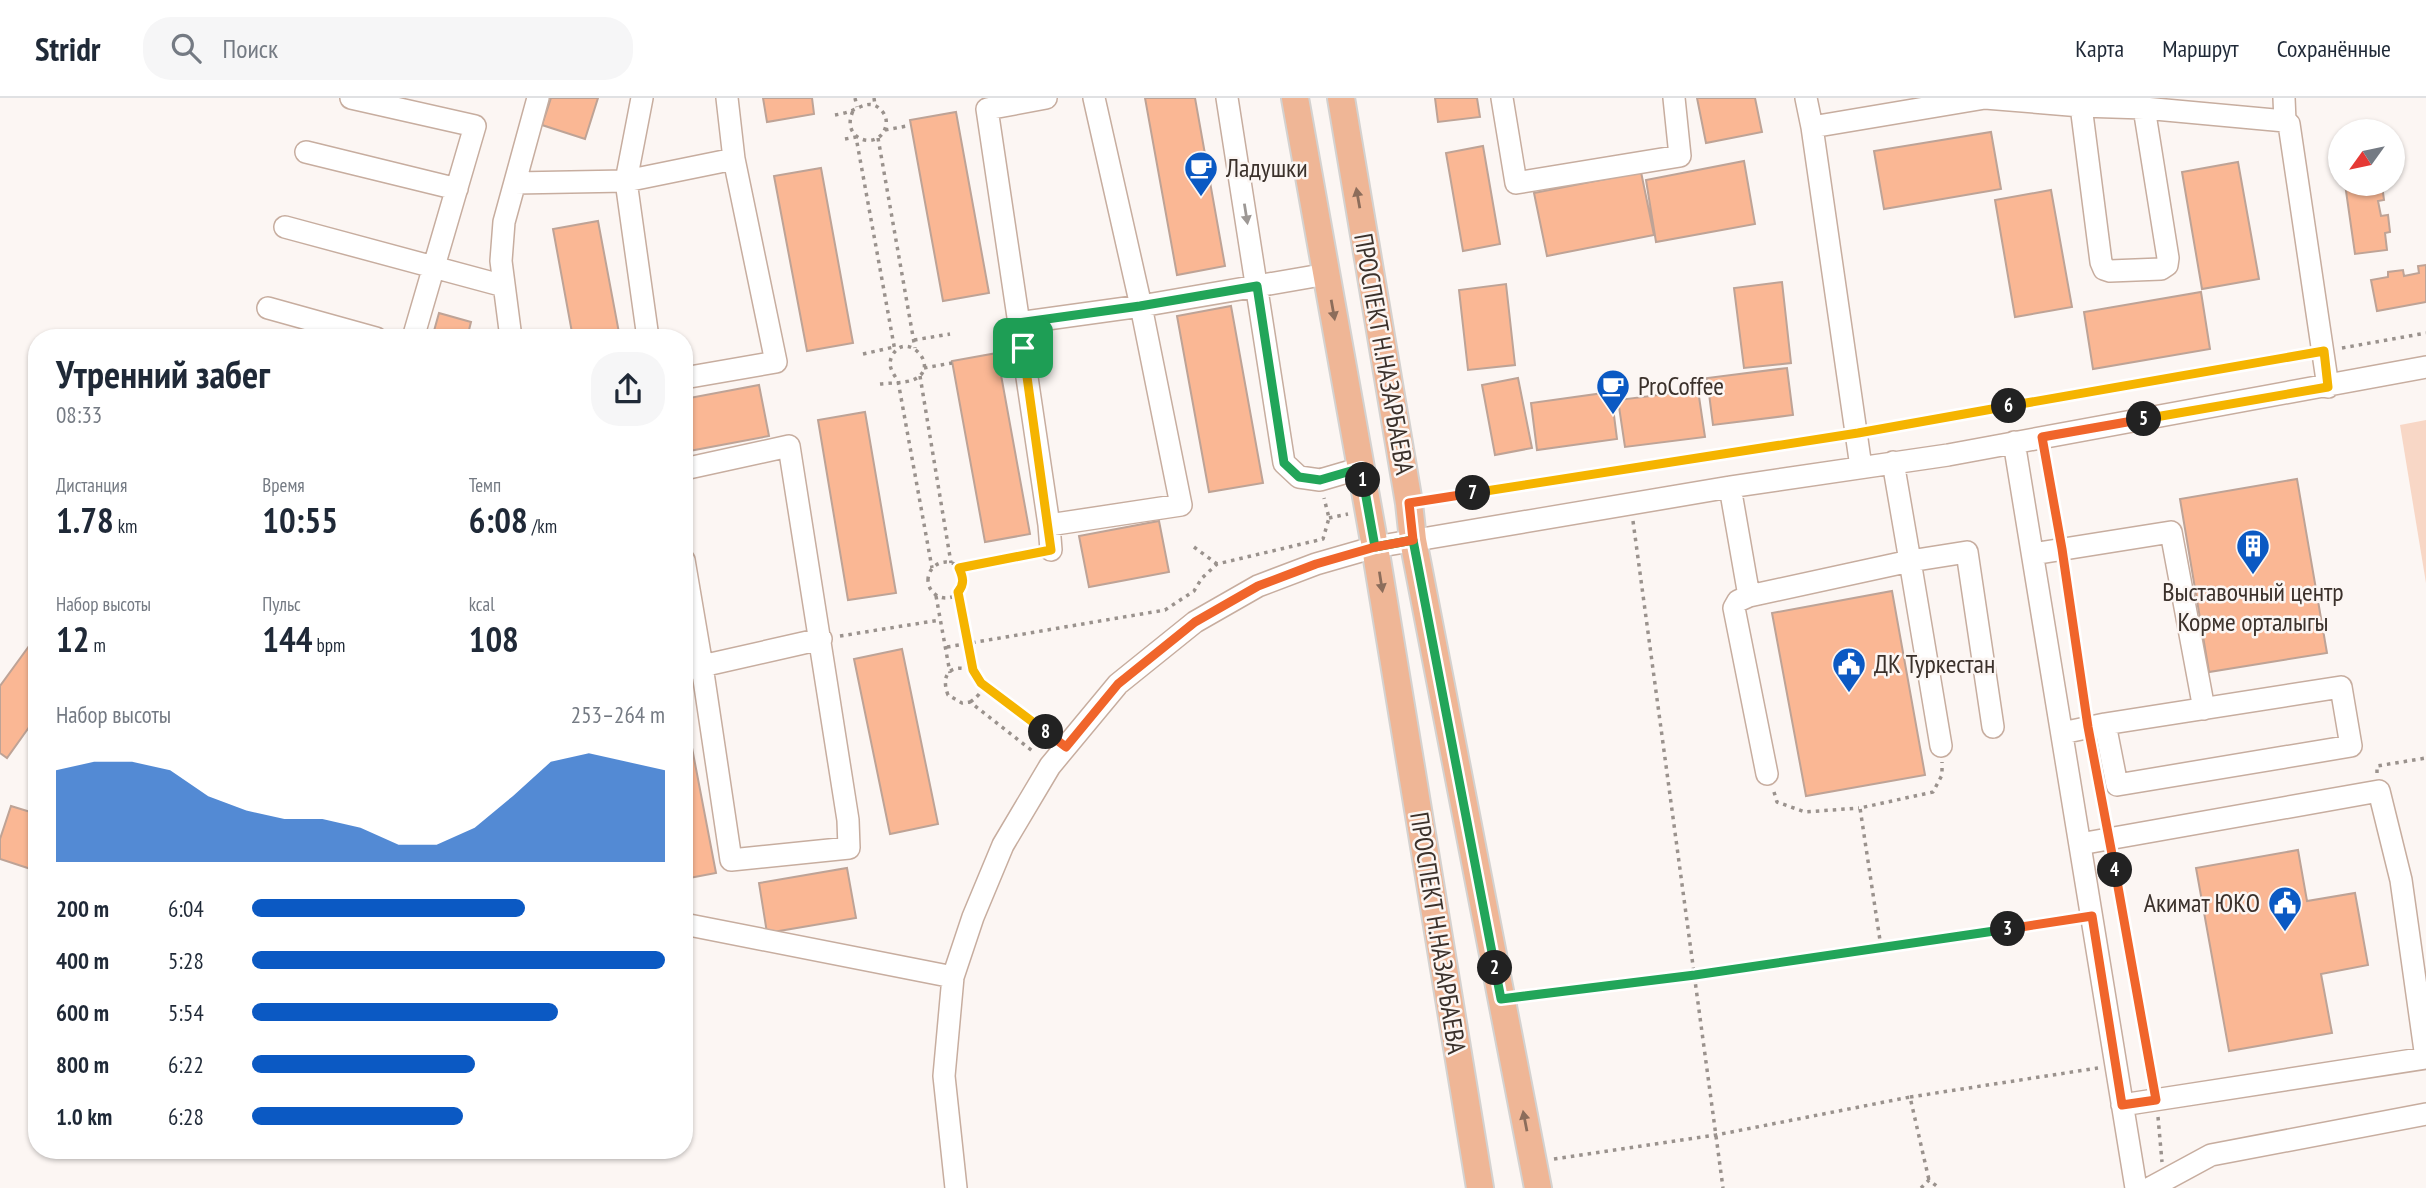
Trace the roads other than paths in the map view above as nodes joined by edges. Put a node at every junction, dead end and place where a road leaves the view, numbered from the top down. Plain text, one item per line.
1 (351, 98) edge
2 (538, 98) edge
3 (642, 98) edge
4 (727, 98) edge
5 (1046, 98) edge
6 (1094, 98) edge
7 (1227, 98) edge
8 (1295, 98) edge
9 (1341, 98) edge
10 (1502, 98) edge
11 (1674, 98) edge
12 (1806, 98) edge
13 (2284, 98) edge
14 (986, 103) edge
15 (2081, 106) junction
16 (2144, 108) junction
17 (2285, 121) junction
18 (1812, 127) junction
19 (306, 152) dead end
20 (734, 159) junction
21 (626, 181) junction
22 (515, 183) junction
23 (457, 189) junction
24 (285, 227) dead end
25 (433, 267) junction
26 (1327, 274) junction
27 (504, 286) junction
28 (1257, 286) junction
29 (1140, 306) junction
30 (268, 308) dead end
31 (1018, 323) junction
32 (344, 329) edge
33 (416, 329) edge
34 (510, 329) edge
35 (647, 329) edge
36 (2426, 367) edge
37 (693, 376) edge
38 (2328, 387) junction
39 (2014, 442) junction
40 (1893, 461) junction
41 (693, 467) edge
42 (1861, 467) junction
43 (1361, 468) junction
44 (1730, 487) junction
45 (1049, 525) junction
46 (1413, 540) junction
47 (1375, 547) junction
48 (1051, 550) road end
49 (2032, 554) junction
50 (1910, 561) junction
51 (1749, 596) junction
52 (821, 639) junction
53 (693, 668) edge
54 (2204, 709) junction
55 (2096, 726) junction
56 (1993, 727) dead end
57 (2062, 733) junction
58 (1941, 746) road end
59 (1767, 774) road end
60 (2080, 844) junction
61 (693, 926) edge
62 (953, 977) junction
63 (2122, 1105) junction
64 (2426, 1114) edge
65 (2157, 1184) edge
66 (956, 1188) edge
67 (1480, 1188) edge
68 (1538, 1188) edge
69 (2136, 1188) edge

1 - 23 street
2 - 22 street
3 - 21 street
4 - 20 street
5 - 14 street
6 - 29 street
7 -> 28 street
8 - 26 main road, ПРОСПЕКТ Н.НАЗАРБАЕВА
46 -> 9 main road, ПРОСПЕКТ Н.НАЗАРБАЕВА
10 - 11 street
12 - 18 street
13 - 17 street
14 - 31 street
15 - 16 street
15 - 16 street
15 - 18 street
16 - 17 street
17 - 38 street
18 - 42 street
19 - 23 street
20 - 21 street
20 - 37 street
21 - 22 street
21 - 35 street
22 - 27 street
23 - 25 street
24 - 25 street
25 - 27 street
25 - 33 street
26 - 28 street
26 -> 43 main road, ПРОСПЕКТ Н.НАЗАРБАЕВА
27 - 34 street
28 - 29 street
28 - 43 street
29 - 31 street
29 - 45 street
30 - 32 street
31 - 45 street
36 - 38 street
38 - 39 street
39 - 40 street
39 - 49 street
40 - 42 street
40 - 50 street
41 - 52 street
42 - 44 street
43 - 47 main road, ПРОСПЕКТ Н.НАЗАРБАЕВА
44 - 46 street
44 - 51 street
45 - 48 street
46 - 47 street
68 -> 46 main road, ПРОСПЕКТ Н.НАЗАРБАЕВА
47 - 62 street
47 -> 67 main road, ПРОСПЕКТ Н.НАЗАРБАЕВА
49 - 54 street
49 - 57 street
50 - 51 street
50 - 56 street
50 - 58 street
51 - 59 street
52 - 53 street
52 - 53 street
54 - 55 street
54 - 55 street
55 - 57 street
57 - 60 street
60 - 63 street
60 - 63 street
61 - 62 street
62 - 66 street
63 - 69 street
64 - 65 street

